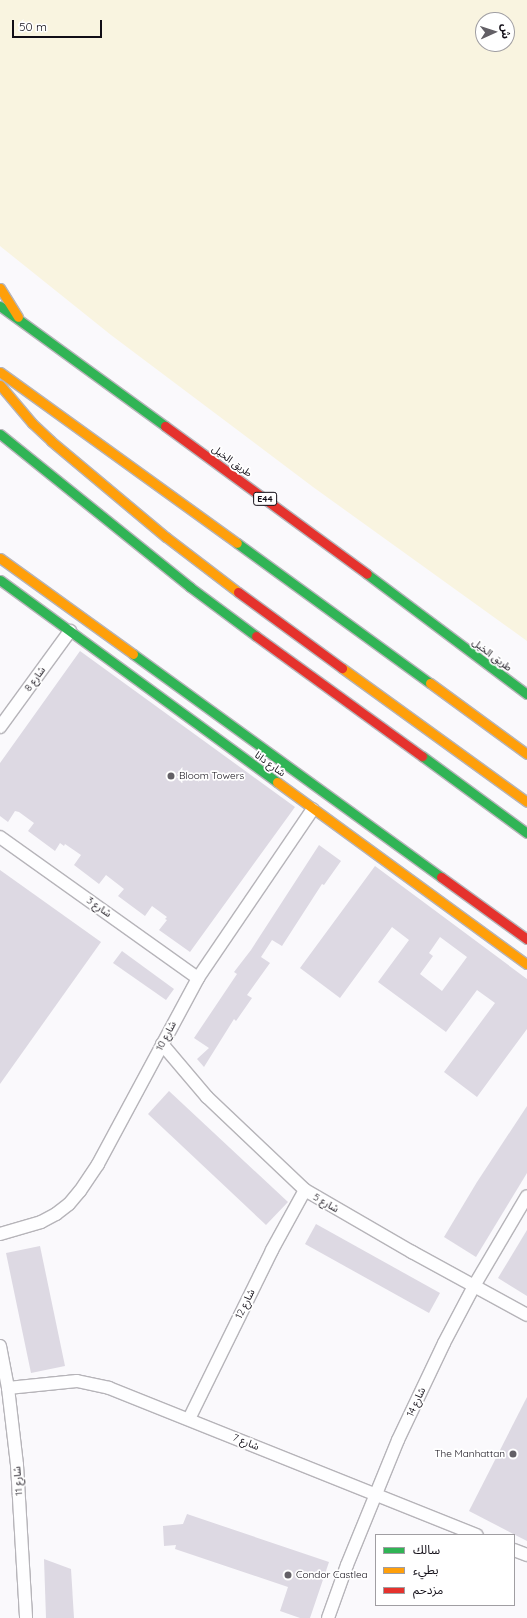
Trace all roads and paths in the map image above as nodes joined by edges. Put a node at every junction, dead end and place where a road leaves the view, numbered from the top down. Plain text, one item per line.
1 (0, 288) edge
2 (0, 306) edge
3 (18, 318) junction
4 (0, 372) edge
5 (0, 385) edge
6 (0, 434) edge
7 (0, 558) edge
8 (0, 580) edge
9 (74, 611) junction
10 (86, 620) junction
11 (69, 630) junction
12 (527, 694) edge
13 (0, 727) edge
14 (527, 754) edge
15 (321, 790) junction
16 (333, 799) junction
17 (527, 802) edge
18 (314, 810) junction
19 (527, 833) edge
20 (0, 837) edge
21 (527, 939) edge
22 (527, 964) edge
23 (198, 978) junction
24 (162, 1044) junction
25 (305, 1190) junction
26 (527, 1196) edge
27 (0, 1234) edge
28 (474, 1286) junction
29 (527, 1315) edge
30 (0, 1346) edge
31 (8, 1388) junction
32 (189, 1420) junction
33 (376, 1494) junction
34 (475, 1534) edge
35 (515, 1550) edge
36 (527, 1555) edge
37 (26, 1618) edge
38 (328, 1618) edge

1 - 3 main road
2 - 3 main road, طريق الخيل / E44
3 - 12 main road, طريق الخيل / E44
4 - 14 main road
5 - 17 main road
6 - 19 main road
7 - 9 main road, شارع دانا
8 - 11 main road, شارع دانا
9 - 10 main road, شارع دانا
9 - 11 main road
10 - 11 main road
10 - 15 main road, شارع دانا
11 - 13 street, شارع 8
11 - 18 main road, شارع دانا
15 - 16 main road, شارع دانا
15 - 18 main road
16 - 18 main road
16 - 21 main road, شارع دانا
18 - 22 main road, شارع دانا
18 - 23 street, شارع 10
20 - 23 street, شارع 3
23 - 24 street, شارع 10
24 - 25 street, شارع 5
24 - 27 street, شارع 10
25 - 28 street, شارع 5
25 - 32 street, شارع 12
26 - 28 street, شارع 14
28 - 29 street, شارع 5
28 - 33 street, شارع 14
30 - 31 street, شارع 11
31 - 32 street, شارع 7
31 - 37 street, شارع 11
32 - 33 street, شارع 7
33 - 34 street, شارع 7
33 - 38 street, شارع 14
35 - 36 street

